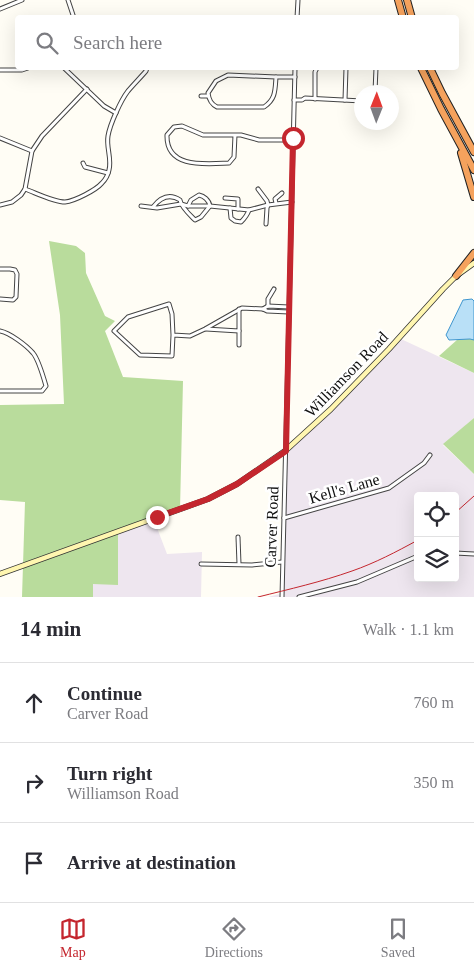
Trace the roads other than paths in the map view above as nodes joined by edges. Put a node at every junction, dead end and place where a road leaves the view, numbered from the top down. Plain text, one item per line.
1 (22, 0) edge
2 (68, 0) edge
3 (298, 0) edge
4 (398, 0) edge
5 (407, 0) edge
6 (0, 9) edge
7 (73, 15) edge
8 (297, 15) edge
9 (402, 15) edge
10 (411, 15) edge
11 (0, 70) edge
12 (15, 70) edge
13 (66, 70) edge
14 (146, 70) edge
15 (295, 70) edge
16 (316, 70) edge
17 (346, 70) edge
18 (376, 70) edge
19 (422, 70) edge
20 (431, 70) edge
21 (276, 77) junction
22 (295, 77) junction
23 (375, 85) edge
24 (87, 90) junction
25 (442, 93) junction
26 (201, 96) dead end
27 (208, 96) junction
28 (294, 98) junction
29 (314, 99) junction
30 (345, 100) junction
31 (354, 101) edge
32 (116, 113) junction
33 (235, 135) junction
34 (0, 138) edge
35 (456, 138) junction
36 (292, 140) junction
37 (474, 144) edge
38 (32, 151) junction
39 (474, 152) edge
40 (84, 163) dead end
41 (474, 170) edge
42 (108, 173) junction
43 (25, 189) junction
44 (258, 189) dead end
45 (282, 193) dead end
46 (474, 197) edge
47 (225, 198) dead end
48 (292, 202) junction
49 (181, 204) junction
50 (276, 204) junction
51 (0, 205) edge
52 (268, 205) junction
53 (140, 206) dead end
54 (188, 206) junction
55 (210, 206) junction
56 (153, 207) junction
57 (230, 208) junction
58 (238, 209) junction
59 (249, 210) junction
60 (266, 224) dead end
61 (474, 253) edge
62 (474, 263) edge
63 (0, 269) edge
64 (456, 276) junction
65 (274, 289) dead end
66 (0, 300) edge
67 (268, 306) junction
68 (289, 307) junction
69 (263, 309) junction
70 (239, 310) junction
71 (289, 312) junction
72 (205, 329) junction
73 (0, 331) edge
74 (239, 331) junction
75 (173, 335) junction
76 (239, 345) dead end
77 (0, 391) edge
78 (286, 451) junction
79 (430, 455) dead end
80 (284, 518) junction
81 (238, 537) dead end
82 (459, 553) edge
83 (474, 554) edge
84 (414, 558) edge
85 (282, 562) junction
86 (201, 564) dead end
87 (239, 564) junction
88 (0, 574) edge
89 (282, 597) edge
90 (299, 597) edge

1 - 6 street
2 - 7 street
3 - 8 street
4 - 9 highway
5 - 10 highway
11 - 12 street
13 - 24 street
14 - 32 street
15 - 22 street, Carver Road
16 - 29 street
17 - 30 street
18 - 23 street
19 - 35 highway
20 - 25 highway
21 - 22 street
21 - 27 street
21 - 27 street
22 - 28 street, Carver Road
24 - 32 street
24 - 38 street
25 - 37 highway
25 - 39 highway
26 - 27 street
28 - 29 street
28 - 36 street, Carver Road
29 - 30 street
30 - 31 street
32 - 42 street
33 - 33 street
33 - 36 street
34 - 38 street
35 - 41 highway
35 - 46 highway
36 - 48 street, Carver Road
38 - 43 street
40 - 42 street
42 - 43 street
43 - 51 street
44 - 52 street
45 - 50 street
47 - 58 street
48 - 50 street
48 - 68 street, Carver Road
49 - 54 street
49 - 55 street
49 - 56 street
49 - 56 street
50 - 52 street
52 - 59 street
52 - 60 street
53 - 56 street
54 - 55 street
54 - 55 street
55 - 57 street
57 - 58 street
57 - 59 street
58 - 59 street
61 - 64 highway
62 - 64 main road, Williamson Road
63 - 66 street
64 - 78 main road, Williamson Road
65 - 67 street
67 - 68 street
67 - 69 street
68 - 71 street, Carver Road
69 - 70 street
69 - 71 street
70 - 72 street
70 - 74 street
71 - 78 street, Carver Road
72 - 74 street
72 - 75 street
73 - 77 street
74 - 76 street
75 - 75 street
78 - 80 street, Carver Road
78 - 88 main road, Williamson Road
79 - 80 street, Kell's Lane
80 - 85 street, Carver Road
81 - 87 street
82 - 83 street
84 - 90 street
85 - 87 street
85 - 89 street, Carver Road
86 - 87 street

